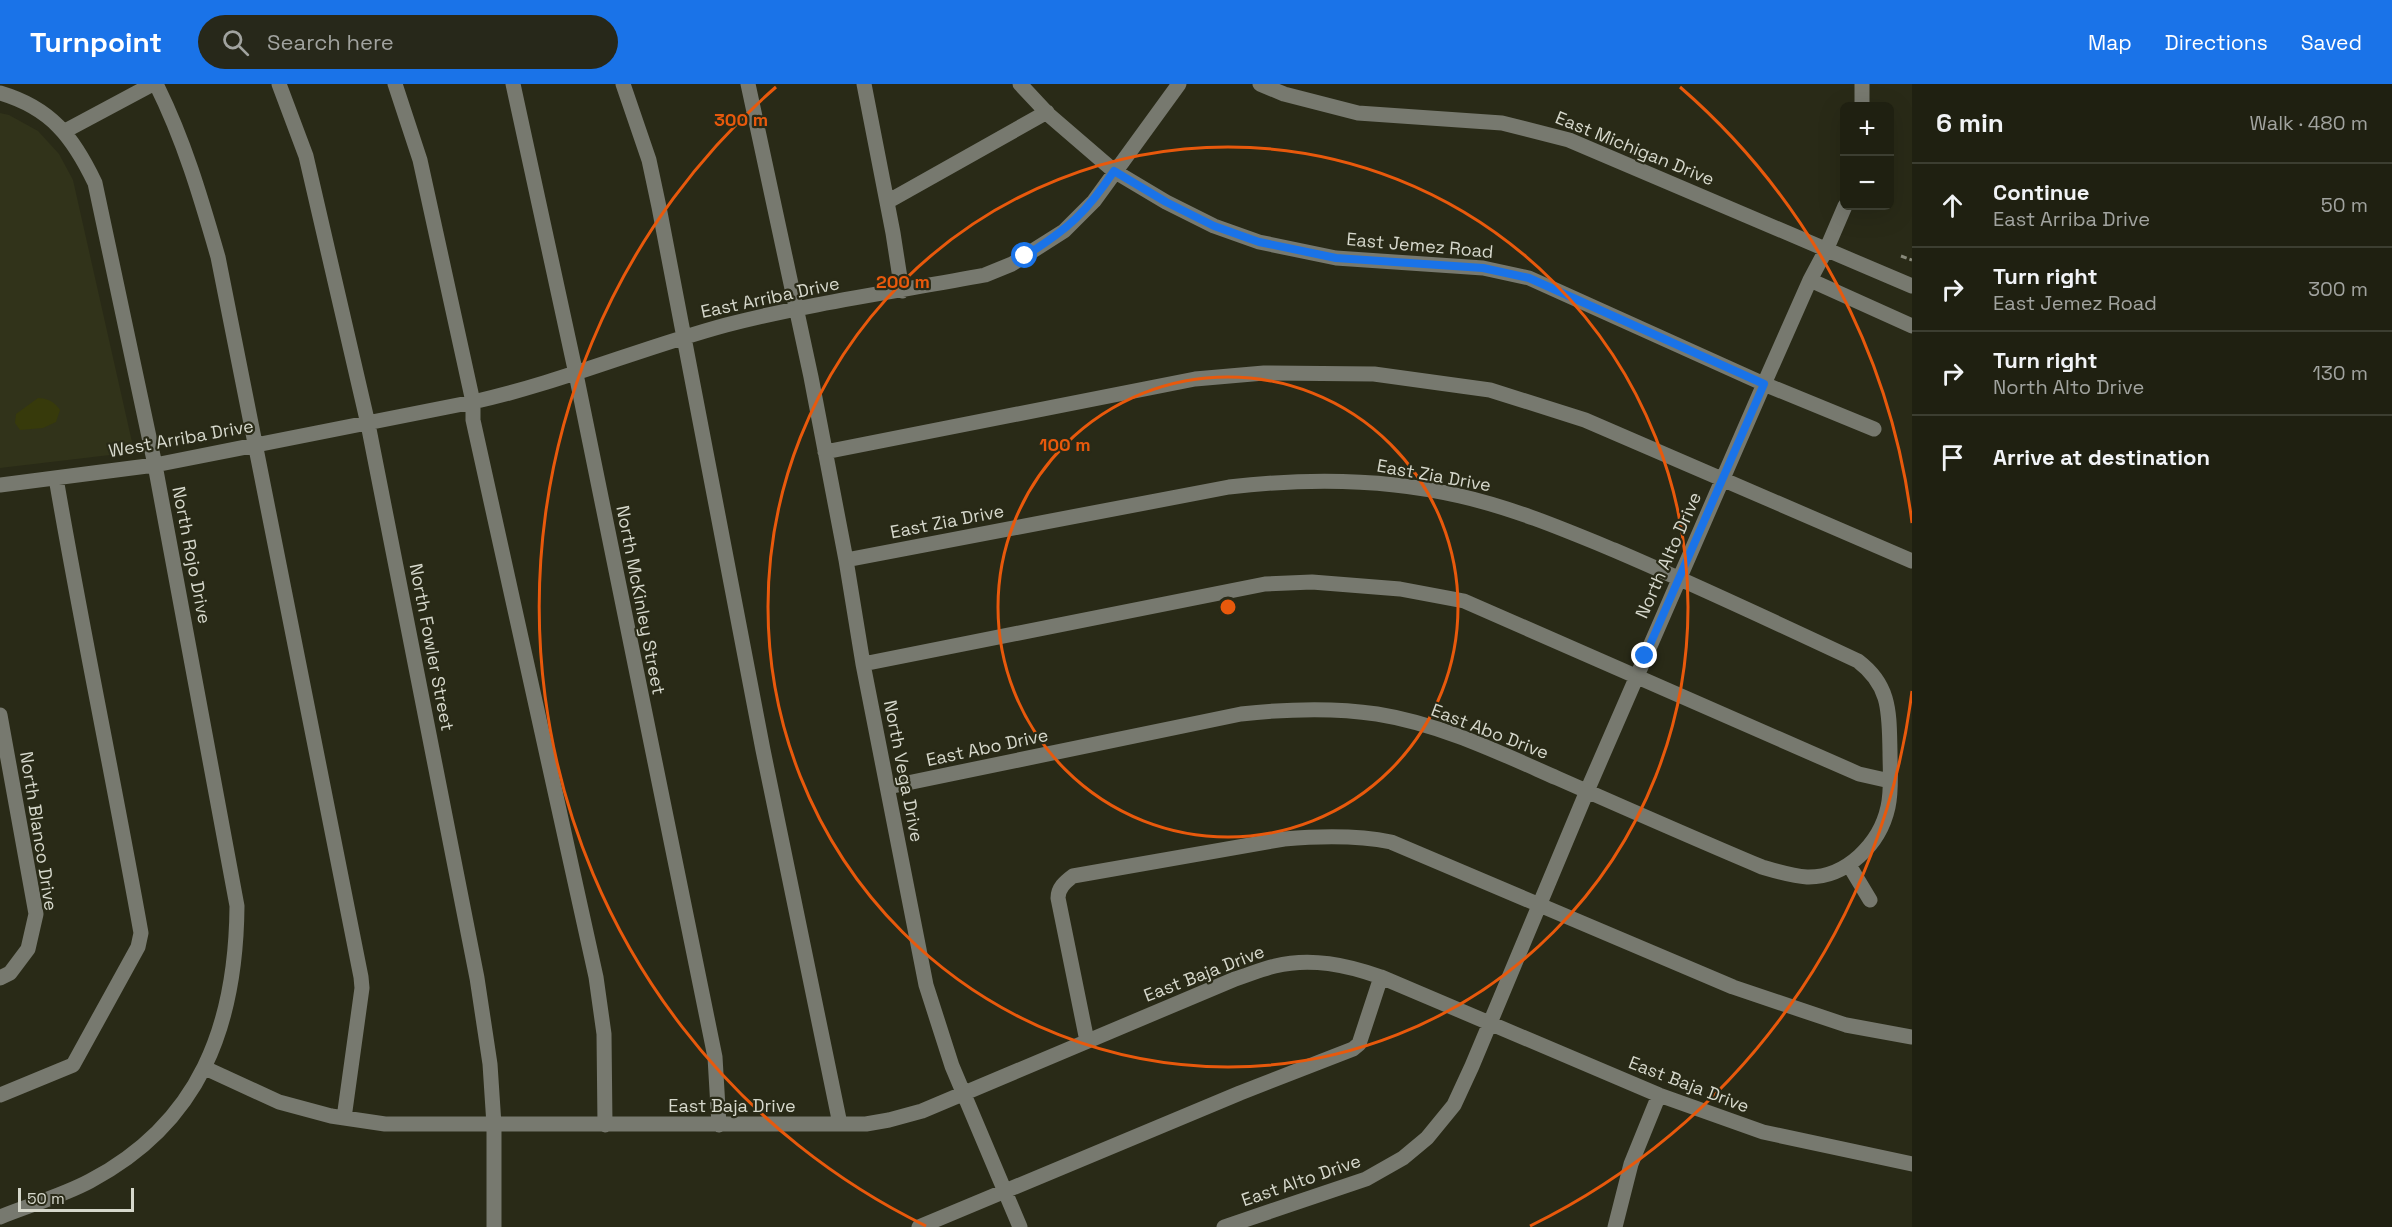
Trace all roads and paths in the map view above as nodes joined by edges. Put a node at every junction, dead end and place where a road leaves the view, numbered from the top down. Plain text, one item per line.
1 (155, 84) edge
2 (279, 84) edge
3 (395, 84) edge
4 (513, 84) edge
5 (623, 84) edge
6 (748, 84) edge
7 (864, 84) edge
8 (1020, 84) edge
9 (1179, 84) edge
10 (1260, 84) edge
11 (1862, 84) edge
12 (0, 93) edge
13 (1862, 102) edge
14 (1047, 112) junction
15 (65, 130) junction
16 (1114, 171) junction
17 (887, 202) junction
18 (1843, 210) edge
19 (1827, 248) junction
20 (1901, 256) dead end
21 (1912, 260) edge
22 (1810, 280) junction
23 (1912, 286) edge
24 (902, 291) junction
25 (797, 309) junction
26 (1912, 326) edge
27 (682, 338) junction
28 (576, 374) junction
29 (1764, 384) junction
30 (473, 402) junction
31 (368, 424) junction
32 (1874, 429) dead end
33 (256, 444) junction
34 (825, 452) junction
35 (155, 465) junction
36 (56, 478) junction
37 (1723, 478) junction
38 (0, 485) edge
39 (846, 560) junction
40 (1912, 561) edge
41 (1680, 578) junction
42 (863, 664) junction
43 (1637, 676) junction
44 (0, 715) edge
45 (1890, 781) junction
46 (888, 787) junction
47 (1587, 791) junction
48 (1849, 865) junction
49 (1870, 900) dead end
50 (1539, 906) junction
51 (1381, 977) junction
52 (0, 978) edge
53 (1491, 1022) junction
54 (1912, 1037) edge
55 (1088, 1041) junction
56 (205, 1068) junction
57 (0, 1095) edge
58 (963, 1095) junction
59 (1659, 1095) junction
60 (344, 1118) junction
61 (840, 1124) junction
62 (494, 1125) junction
63 (605, 1125) junction
64 (719, 1125) junction
65 (1912, 1164) edge
66 (1004, 1190) junction
67 (0, 1216) edge
68 (494, 1227) edge
69 (919, 1227) edge
70 (1020, 1227) edge
71 (1224, 1227) edge
72 (1616, 1227) edge

1 - 15 street
1 - 33 street
2 - 31 street, North Fowler Street
3 - 30 street
4 - 28 street, North McKinley Street
5 - 27 street
6 - 25 street, North Vega Drive
7 - 17 street
8 - 14 street, East Jemez Road
9 - 16 street, East Arriba Drive
10 - 19 street, East Michigan Drive
11 - 13 street
12 - 15 street, North Rojo Drive
14 - 16 street, East Jemez Road
14 - 17 street
15 - 35 street, North Rojo Drive
16 - 24 street, East Arriba Drive
16 - 29 street, East Jemez Road
17 - 24 street
18 - 19 street, North Alto Drive
19 - 22 street, North Alto Drive
19 - 23 street, East Michigan Drive
20 - 21 path
22 - 26 street
22 - 29 street, North Alto Drive
24 - 25 street, East Arriba Drive
25 - 27 street, East Arriba Drive
25 - 34 street, North Vega Drive
27 - 28 street, East Arriba Drive
27 - 61 street
28 - 30 street, East Arriba Drive
28 - 64 street, North McKinley Street
29 - 32 street, East Jemez Road
29 - 37 street, North Alto Drive
30 - 31 street, East Arriba Drive
30 - 63 street
31 - 33 street, West Arriba Drive
31 - 62 street, North Fowler Street
33 - 35 street, West Arriba Drive
33 - 60 street
34 - 37 street
34 - 39 street, North Vega Drive
35 - 36 street, West Arriba Drive
35 - 56 street, North Rojo Drive
36 - 38 street, West Arriba Drive
36 - 57 street
37 - 40 street
37 - 41 street, North Alto Drive
39 - 41 street, East Zia Drive
39 - 42 street, North Vega Drive
41 - 43 street, North Alto Drive
41 - 45 street, East Zia Drive
42 - 43 street
42 - 46 street, North Vega Drive
43 - 45 street
43 - 47 street, North Alto Drive
44 - 52 street, North Blanco Drive
45 - 48 street, East Abo Drive
46 - 47 street, East Abo Drive
46 - 58 street, North Vega Drive
47 - 48 street, East Abo Drive
47 - 50 street, North Alto Drive
48 - 49 street
50 - 53 street, North Alto Drive
50 - 54 street
50 - 55 street
51 - 53 street, East Baja Drive
51 - 55 street, East Baja Drive
51 - 66 street
53 - 59 street, East Baja Drive
53 - 71 street, East Alto Drive
55 - 58 street, East Baja Drive
56 - 60 street, East Baja Drive
56 - 67 street, North Rojo Drive
58 - 61 street, East Baja Drive
58 - 66 street, North Vega Drive
59 - 65 street, East Baja Drive
59 - 72 street
60 - 62 street, East Baja Drive
61 - 64 street, East Baja Drive
62 - 63 street, East Baja Drive
62 - 68 street, North Fowler Street
63 - 64 street, East Baja Drive
66 - 69 street
66 - 70 street, North Vega Drive

